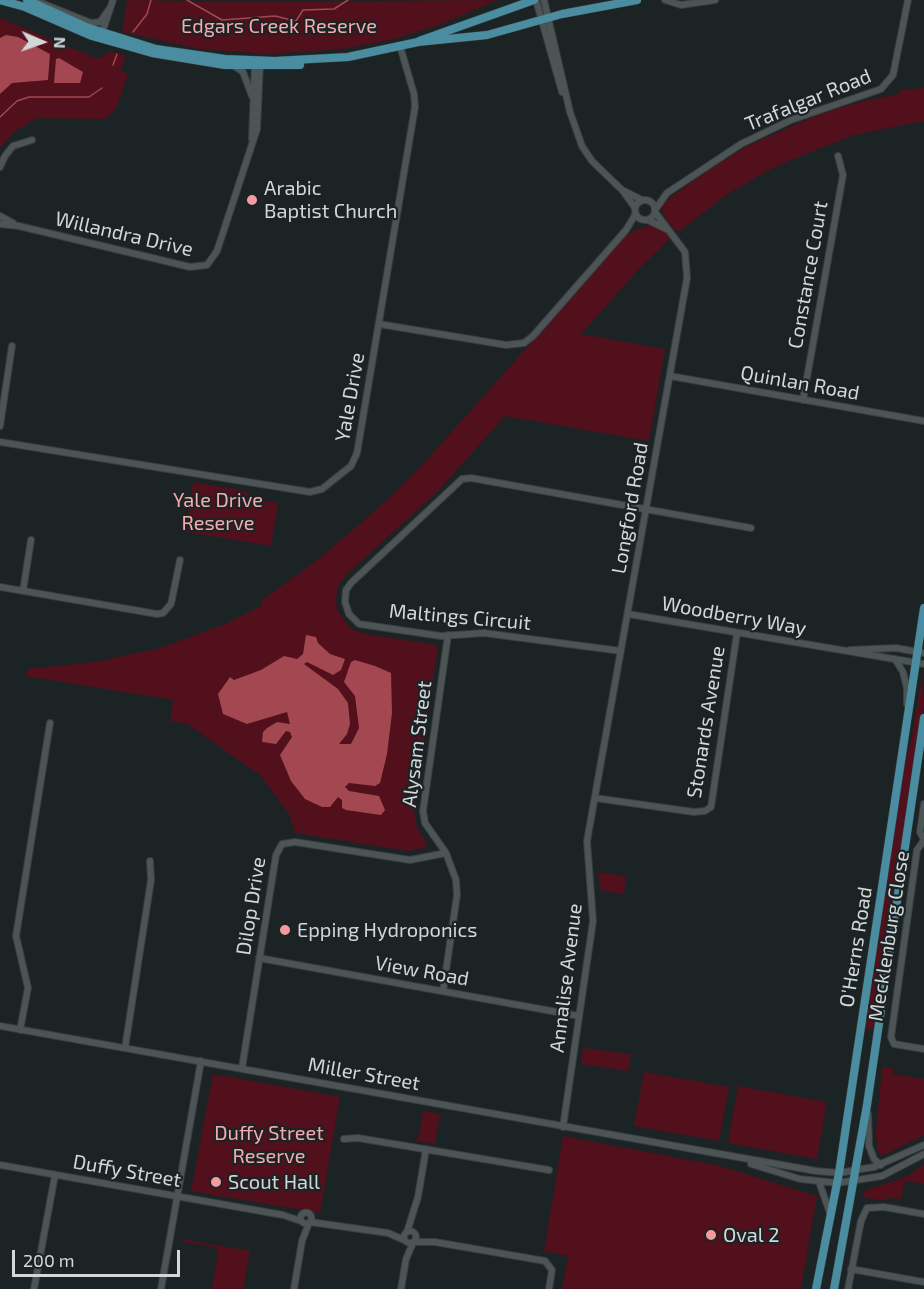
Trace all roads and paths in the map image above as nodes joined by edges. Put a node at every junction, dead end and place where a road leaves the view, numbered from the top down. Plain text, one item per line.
1 (0, 0) edge
2 (27, 0) edge
3 (33, 0) edge
4 (113, 0) edge
5 (535, 0) edge
6 (544, 0) edge
7 (637, 0) edge
8 (665, 0) edge
9 (715, 0) edge
10 (908, 0) edge
11 (110, 8) junction
12 (545, 19) junction
13 (102, 36) junction
14 (418, 42) junction
15 (400, 46) junction
16 (258, 64) junction
17 (234, 66) junction
18 (254, 103) junction
19 (32, 140) dead end
20 (251, 152) junction
21 (838, 156) dead end
22 (0, 167) edge
23 (623, 191) junction
24 (667, 193) junction
25 (645, 200) junction
26 (655, 211) junction
27 (635, 212) junction
28 (0, 216) edge
29 (646, 221) junction
30 (0, 224) edge
31 (19, 226) junction
32 (626, 230) junction
33 (667, 230) junction
34 (379, 324) junction
35 (12, 346) dead end
36 (670, 376) junction
37 (803, 400) junction
38 (924, 421) edge
39 (0, 426) edge
40 (0, 442) edge
41 (646, 509) junction
42 (751, 528) dead end
43 (30, 540) dead end
44 (180, 560) dead end
45 (0, 587) edge
46 (23, 591) junction
47 (924, 608) edge
48 (628, 614) junction
49 (737, 633) junction
50 (448, 635) junction
51 (836, 650) junction
52 (621, 651) junction
53 (921, 652) edge
54 (895, 659) junction
55 (920, 663) edge
56 (924, 718) edge
57 (50, 723) dead end
58 (906, 726) junction
59 (595, 798) junction
60 (924, 804) edge
61 (924, 840) edge
62 (446, 853) junction
63 (150, 861) dead end
64 (260, 958) junction
65 (443, 992) junction
66 (579, 1016) junction
67 (0, 1026) edge
68 (20, 1030) junction
69 (125, 1048) junction
70 (924, 1049) edge
71 (201, 1061) junction
72 (242, 1068) junction
73 (867, 1105) junction
74 (563, 1127) junction
75 (344, 1139) dead end
76 (924, 1145) edge
77 (426, 1149) junction
78 (924, 1154) edge
79 (722, 1155) junction
80 (0, 1165) edge
81 (882, 1165) junction
82 (549, 1170) dead end
83 (856, 1170) junction
84 (839, 1173) junction
85 (54, 1175) junction
86 (855, 1181) junction
87 (819, 1182) junction
88 (837, 1183) junction
89 (177, 1197) junction
90 (924, 1214) edge
91 (831, 1216) junction
92 (306, 1220) junction
93 (410, 1237) junction
94 (852, 1269) junction
95 (924, 1282) edge
96 (34, 1289) edge
97 (162, 1289) edge
98 (294, 1289) edge
99 (401, 1289) edge
100 (549, 1289) edge
101 (816, 1289) edge
102 (834, 1289) edge
103 (848, 1289) edge

1 - 13 main road
2 - 13 main road
3 - 11 street
4 - 11 street
5 - 12 street
5 - 14 main road
6 - 12 street
7 - 12 main road
8 - 9 street
10 - 24 street, Trafalgar Road
11 - 13 street
12 - 14 main road
12 - 23 street
13 - 16 main road
13 - 17 main road
14 - 15 main road
15 - 16 main road
15 - 34 street, Yale Drive
16 - 17 main road
16 - 18 street, Willandra Drive
16 - 20 street, Willandra Drive
17 - 18 street
18 - 20 street, Willandra Drive
19 - 22 street
20 - 31 street, Willandra Drive
21 - 37 street, Constance Court
23 - 25 street
23 - 27 street
24 - 25 street, Trafalgar Road
24 - 26 street, Trafalgar Road
25 - 26 street, Longford Road
25 - 27 street
26 - 29 street, Trafalgar Road
26 - 33 street, Longford Road
27 - 29 street, Longford Road
27 - 32 street
28 - 31 street, Willandra Drive
29 - 32 street
29 - 33 street, Longford Road
30 - 31 street, Willandra Drive
32 - 34 street
33 - 36 street, Longford Road
34 - 40 street, Yale Drive
35 - 39 street
36 - 37 street, Quinlan Road
36 - 41 street, Longford Road
37 - 38 street, Quinlan Road
41 - 42 street
41 - 48 street, Longford Road
41 - 50 street, Maltings Circuit
43 - 46 street
44 - 46 street
45 - 46 street
47 - 53 main road, O'Herns Road
48 - 49 street, Woodberry Way
48 - 52 street, Longford Road
49 - 51 street, Woodberry Way
49 - 59 street, Stonards Avenue
50 - 52 street, Maltings Circuit
50 - 62 street, Alysam Street
51 - 53 street, Woodberry Way
51 - 54 street, Woodberry Way
52 - 59 street, Longford Road
53 - 55 main road, O'Herns Road
54 - 55 street, Woodberry Way
54 - 58 street
55 - 58 main road, O'Herns Road
56 - 73 main road, O'Herns Road
57 - 68 street
58 - 84 main road, O'Herns Road
59 - 66 street, Annalise Avenue
60 - 61 street
61 - 70 street, Mecklenburg Close
62 - 64 street, Dilop Drive
62 - 65 street, Alysam Street
63 - 69 street
64 - 65 street, View Road
64 - 72 street, Dilop Drive
65 - 66 street, View Road
66 - 74 street, Annalise Avenue
67 - 68 street, Miller Street
68 - 69 street, Miller Street
69 - 71 street, Miller Street
71 - 72 street, Miller Street
71 - 89 street
72 - 74 street, Miller Street
73 - 81 street
73 - 83 main road, O'Herns Road
74 - 79 street, Miller Street
75 - 77 street
76 - 81 street, Miller Street
77 - 82 street
77 - 93 street
78 - 86 street, Miller Street
79 - 84 street, Miller Street
79 - 87 street, Miller Street
80 - 85 street, Duffy Street
81 - 83 street, Miller Street
83 - 84 street, Miller Street
83 - 86 main road, O'Herns Road
84 - 88 main road, O'Herns Road
85 - 89 street, Duffy Street
85 - 96 street
86 - 88 street, Miller Street
86 - 102 main road, O'Herns Road
87 - 88 street, Miller Street
87 - 91 street
88 - 91 main road, O'Herns Road
89 - 92 street, Duffy Street
89 - 97 street
90 - 94 street
91 - 101 main road, O'Herns Road
92 - 93 street, Duffy Street
92 - 98 street
93 - 99 street
93 - 100 street, Duffy Street
94 - 95 street
94 - 103 street

